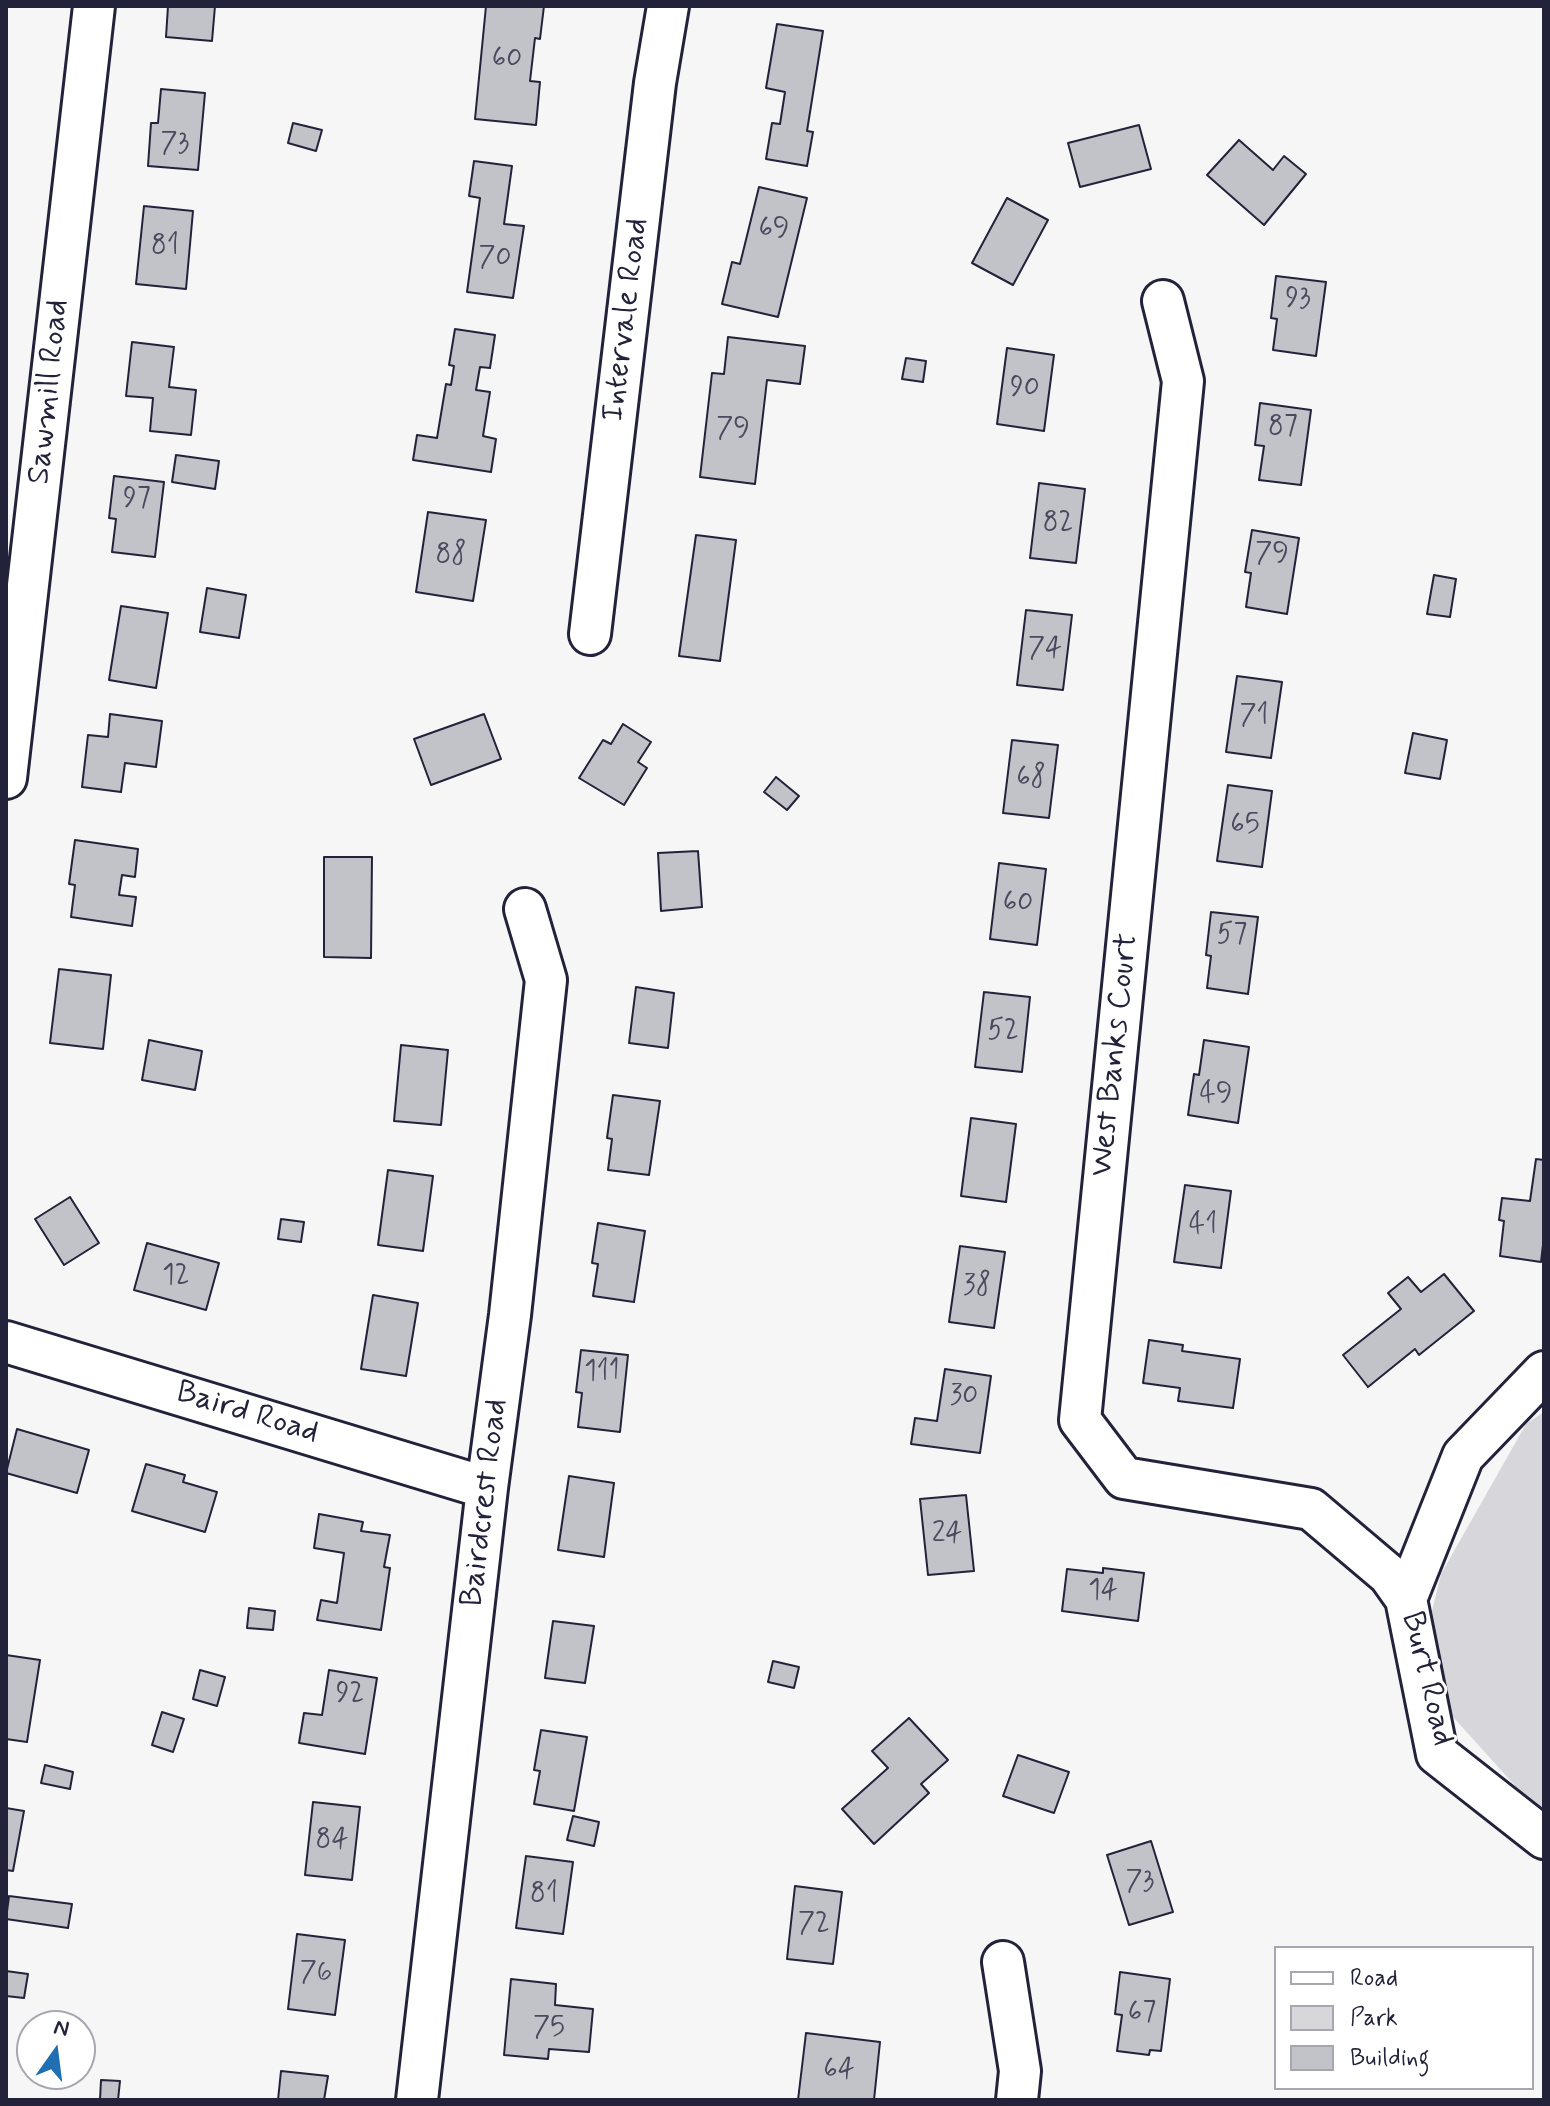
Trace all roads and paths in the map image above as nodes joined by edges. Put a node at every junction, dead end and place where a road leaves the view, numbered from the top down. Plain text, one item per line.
1 (94, 6) edge
2 (668, 6) edge
3 (1163, 301) dead end
4 (590, 634) dead end
5 (6, 778) edge
6 (525, 909) dead end
7 (6, 1342) edge
8 (1544, 1372) edge
9 (487, 1488) junction
10 (1406, 1599) junction
11 (1544, 1838) edge
12 (1003, 1962) dead end
13 (417, 2100) edge
14 (1017, 2100) edge

1 - 5 street, Sawmill Road
2 - 4 street, Intervale Road
3 - 10 street, West Banks Court
6 - 9 street, Bairdcrest Road
7 - 9 street, Baird Road
8 - 10 street, Burt Road
9 - 13 street, Bairdcrest Road
10 - 11 street, Burt Road
12 - 14 street

